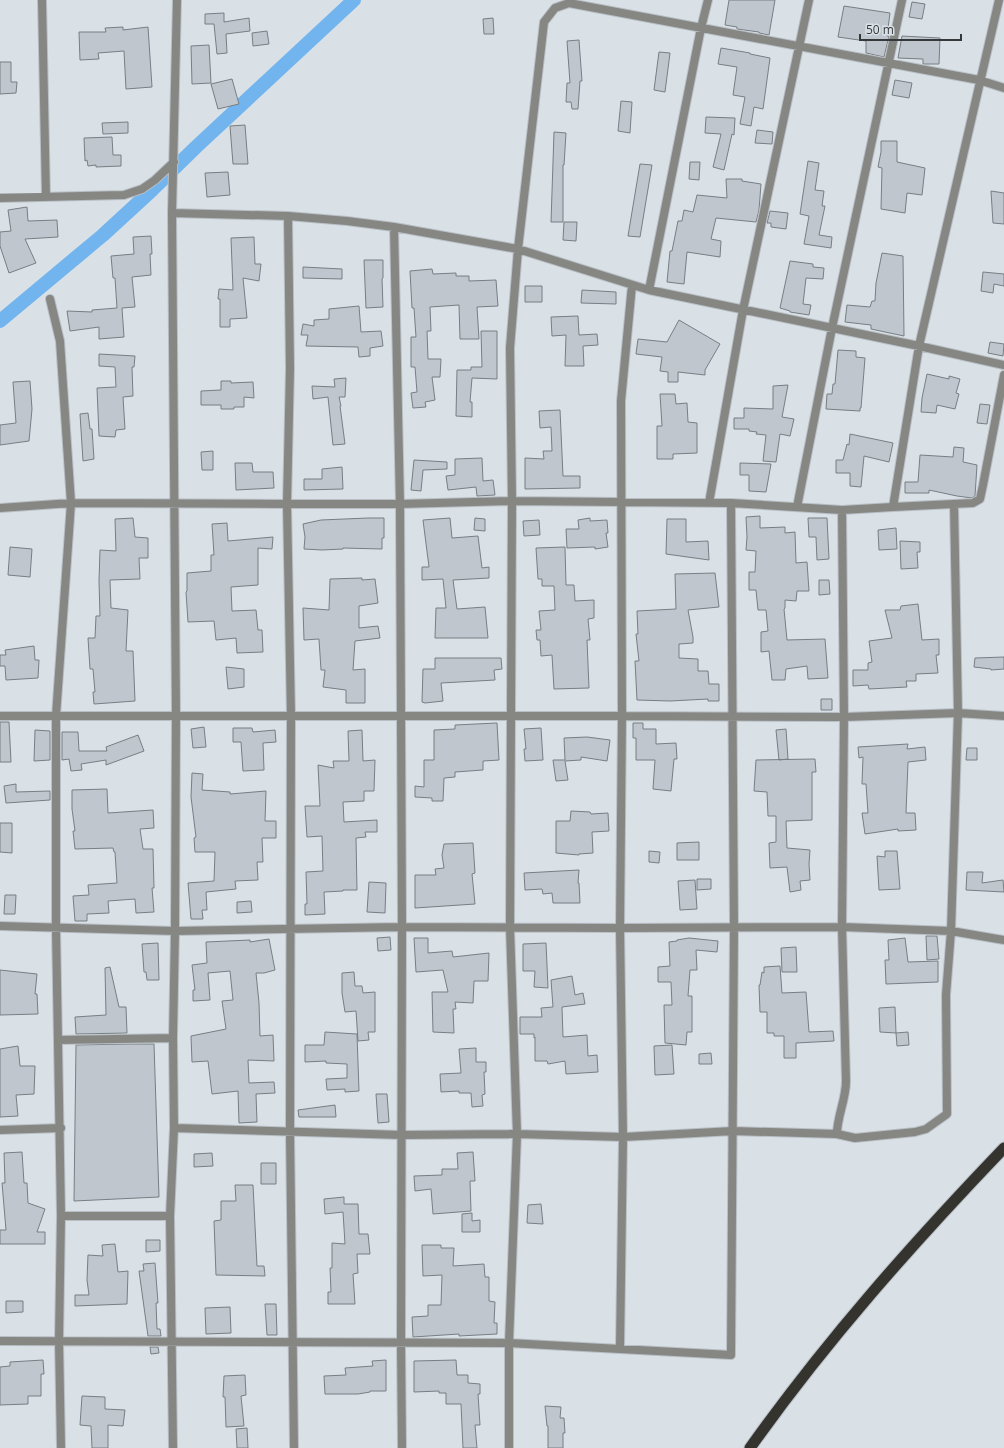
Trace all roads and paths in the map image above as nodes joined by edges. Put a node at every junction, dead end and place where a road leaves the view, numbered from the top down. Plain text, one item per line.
1 (42, 0) edge
2 (177, 0) edge
3 (708, 0) edge
4 (809, 0) edge
5 (902, 0) edge
6 (999, 0) edge
7 (702, 28) junction
8 (800, 46) junction
9 (888, 63) junction
10 (979, 80) junction
11 (1004, 88) edge
12 (174, 163) junction
13 (46, 197) junction
14 (0, 198) edge
15 (172, 213) junction
16 (288, 216) junction
17 (394, 227) junction
18 (518, 249) junction
19 (632, 285) junction
20 (649, 290) junction
21 (50, 299) dead end
22 (743, 310) junction
23 (832, 328) junction
24 (919, 346) junction
25 (1004, 365) edge
26 (1004, 375) edge
27 (512, 501) junction
28 (622, 502) junction
29 (710, 502) junction
30 (71, 503) junction
31 (731, 503) junction
32 (175, 504) junction
33 (287, 504) junction
34 (400, 504) junction
35 (954, 504) junction
36 (798, 507) junction
37 (892, 507) junction
38 (0, 508) edge
39 (842, 510) junction
40 (958, 713) junction
41 (176, 715) junction
42 (0, 716) edge
43 (56, 716) junction
44 (291, 716) junction
45 (401, 716) junction
46 (510, 716) junction
47 (622, 716) junction
48 (1004, 716) edge
49 (733, 717) junction
50 (844, 717) junction
51 (0, 926) edge
52 (402, 927) junction
53 (842, 927) junction
54 (56, 928) junction
55 (510, 928) junction
56 (620, 928) junction
57 (734, 928) junction
58 (290, 929) junction
59 (175, 931) junction
60 (951, 931) junction
61 (1004, 940) edge
62 (173, 1038) junction
63 (58, 1040) junction
64 (61, 1128) junction
65 (174, 1128) junction
66 (0, 1130) edge
67 (732, 1131) junction
68 (290, 1132) junction
69 (517, 1134) junction
70 (837, 1134) junction
71 (402, 1135) junction
72 (623, 1137) junction
73 (1004, 1148) edge
74 (61, 1216) junction
75 (170, 1216) junction
76 (0, 1341) edge
77 (59, 1341) junction
78 (172, 1341) junction
79 (293, 1342) junction
80 (401, 1343) junction
81 (509, 1343) junction
82 (620, 1348) junction
83 (61, 1448) edge
84 (173, 1448) edge
85 (294, 1448) edge
86 (402, 1448) edge
87 (509, 1448) edge
88 (750, 1448) edge

1 - 13 street
2 - 12 street
3 - 7 street
4 - 8 street
5 - 9 street
6 - 10 street
7 - 8 street
7 - 18 street
7 - 20 street
8 - 9 street
8 - 22 street
9 - 10 street
9 - 23 street
10 - 11 street
10 - 24 street
12 - 13 street
12 - 15 street
13 - 14 street
15 - 16 street
15 - 32 street
16 - 17 street
16 - 33 street
17 - 18 street
17 - 34 street
18 - 19 street
18 - 27 street
19 - 20 street
19 - 28 street
20 - 22 street
21 - 30 street
22 - 23 street
22 - 29 street
23 - 24 street
23 - 36 street
24 - 25 street
24 - 37 street
26 - 35 street
27 - 28 street
27 - 34 street
27 - 46 street
28 - 29 street
28 - 47 street
29 - 31 street
30 - 32 street
30 - 38 street
30 - 43 street
31 - 36 street
31 - 49 street
32 - 33 street
32 - 41 street
33 - 34 street
33 - 44 street
34 - 45 street
35 - 37 street
35 - 40 street
36 - 39 street
37 - 39 street
39 - 50 street
40 - 48 street
40 - 50 street
40 - 60 street
41 - 43 street
41 - 44 street
41 - 59 street
42 - 43 street
43 - 54 street
44 - 45 street
44 - 58 street
45 - 46 street
45 - 52 street
46 - 47 street
46 - 55 street
47 - 49 street
47 - 56 street
49 - 50 street
49 - 57 street
50 - 53 street
51 - 54 street
52 - 55 street
52 - 58 street
52 - 71 street
53 - 57 street
53 - 60 street
53 - 70 street
54 - 59 street
54 - 63 street
55 - 56 street
55 - 69 street
56 - 57 street
56 - 72 street
57 - 67 street
58 - 59 street
58 - 68 street
59 - 62 street
60 - 61 street
60 - 70 street
62 - 63 street
62 - 65 street
63 - 64 street
64 - 66 street
64 - 74 street
65 - 68 street
65 - 75 street
67 - 70 street
67 - 72 street
67 - 82 street
68 - 71 street
68 - 79 street
69 - 71 street
69 - 72 street
69 - 81 street
71 - 80 street
72 - 82 street
73 - 88 highway
74 - 75 street
74 - 77 street
75 - 78 street
76 - 77 street
77 - 78 street
77 - 83 street
78 - 79 street
78 - 84 street
79 - 80 street
79 - 85 street
80 - 81 street
80 - 86 street
81 - 82 street
81 - 87 street

